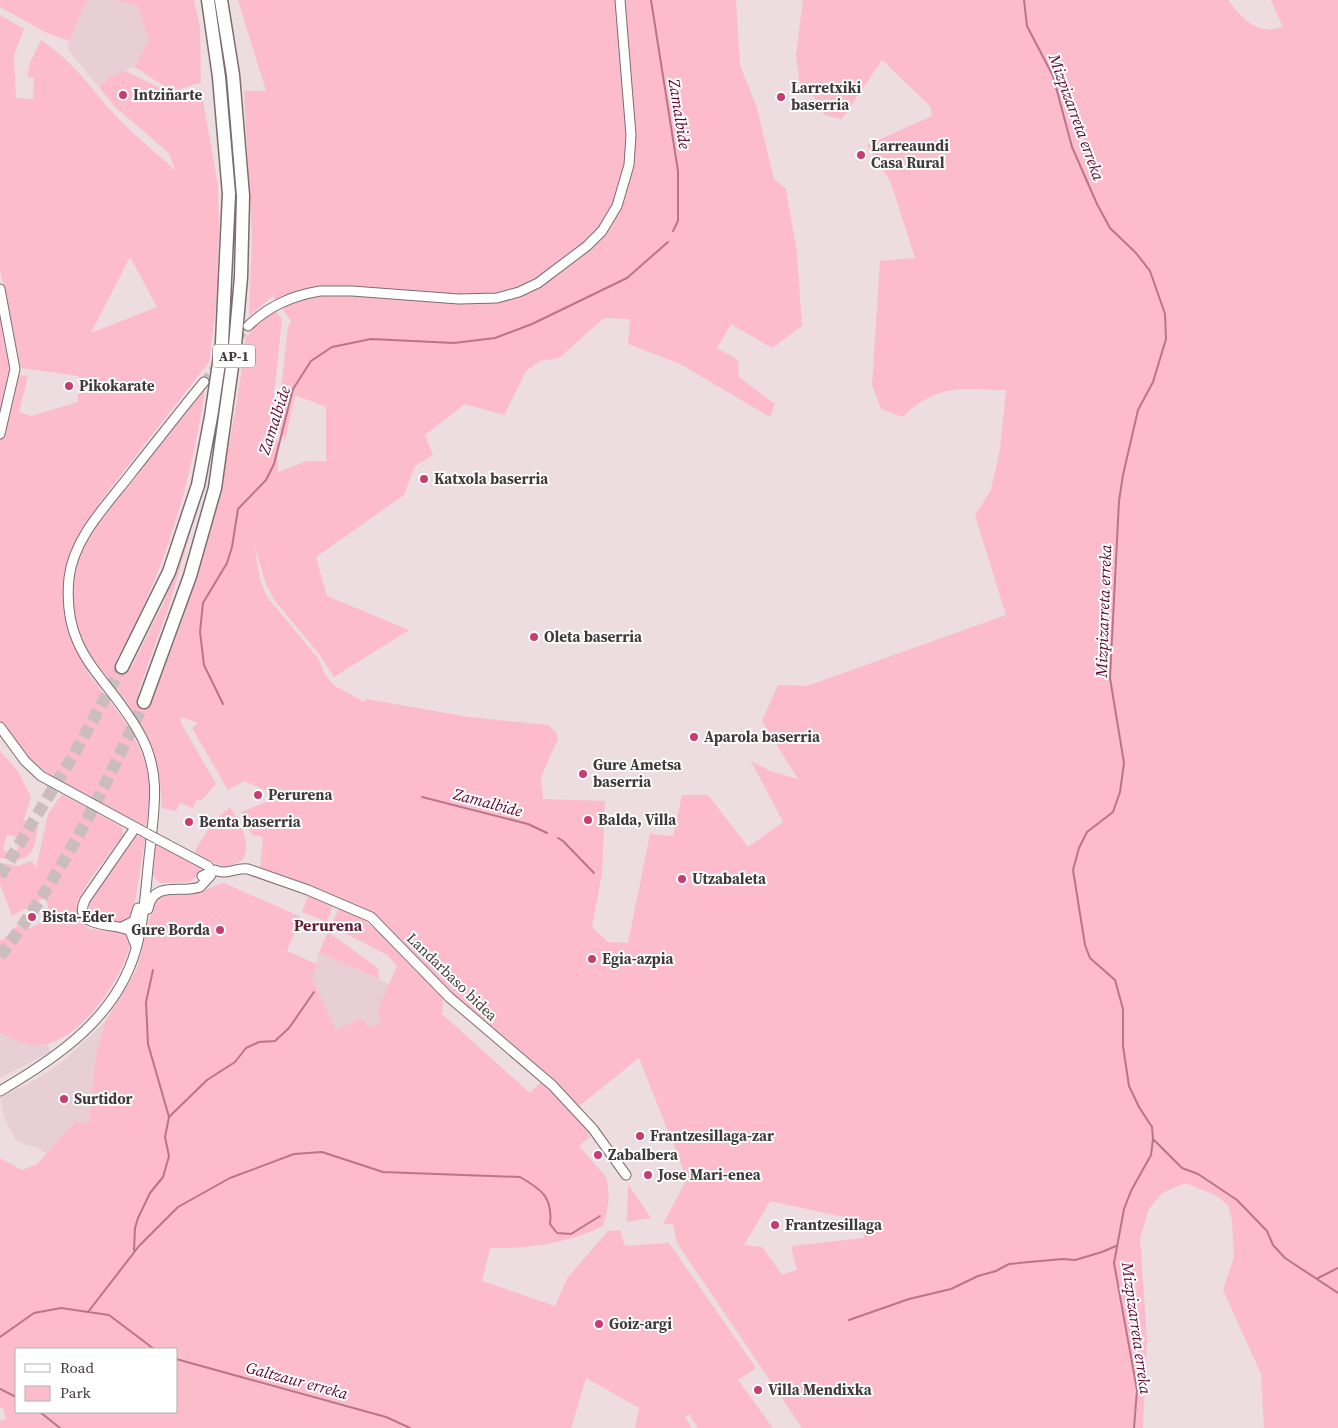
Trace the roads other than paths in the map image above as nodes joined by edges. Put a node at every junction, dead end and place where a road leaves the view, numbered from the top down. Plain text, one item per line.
1 (208, 0) edge
2 (222, 0) edge
3 (620, 0) edge
4 (0, 289) edge
5 (248, 326) tunnel mouth
6 (204, 382) tunnel mouth
7 (0, 434) edge
8 (122, 667) tunnel mouth
9 (144, 702) tunnel mouth
10 (0, 727) edge
11 (135, 828) junction
12 (210, 871) junction
13 (147, 872) junction
14 (166, 890) junction
15 (122, 927) junction
16 (141, 928) junction
17 (136, 949) junction
18 (0, 1091) edge
19 (626, 1175) dead end

1 - 8 highway, AP-1
2 - 9 highway, AP-1
3 - 5 main road
4 - 7 main road
6 - 13 main road
10 - 11 main road
11 - 12 main road, bridge
11 - 15 main road
12 - 14 main road
12 - 19 main road, Landarbaso bidea
13 - 14 main road
13 - 15 main road
13 - 16 main road
14 - 16 main road
15 - 17 main road
16 - 17 main road
17 - 18 main road

